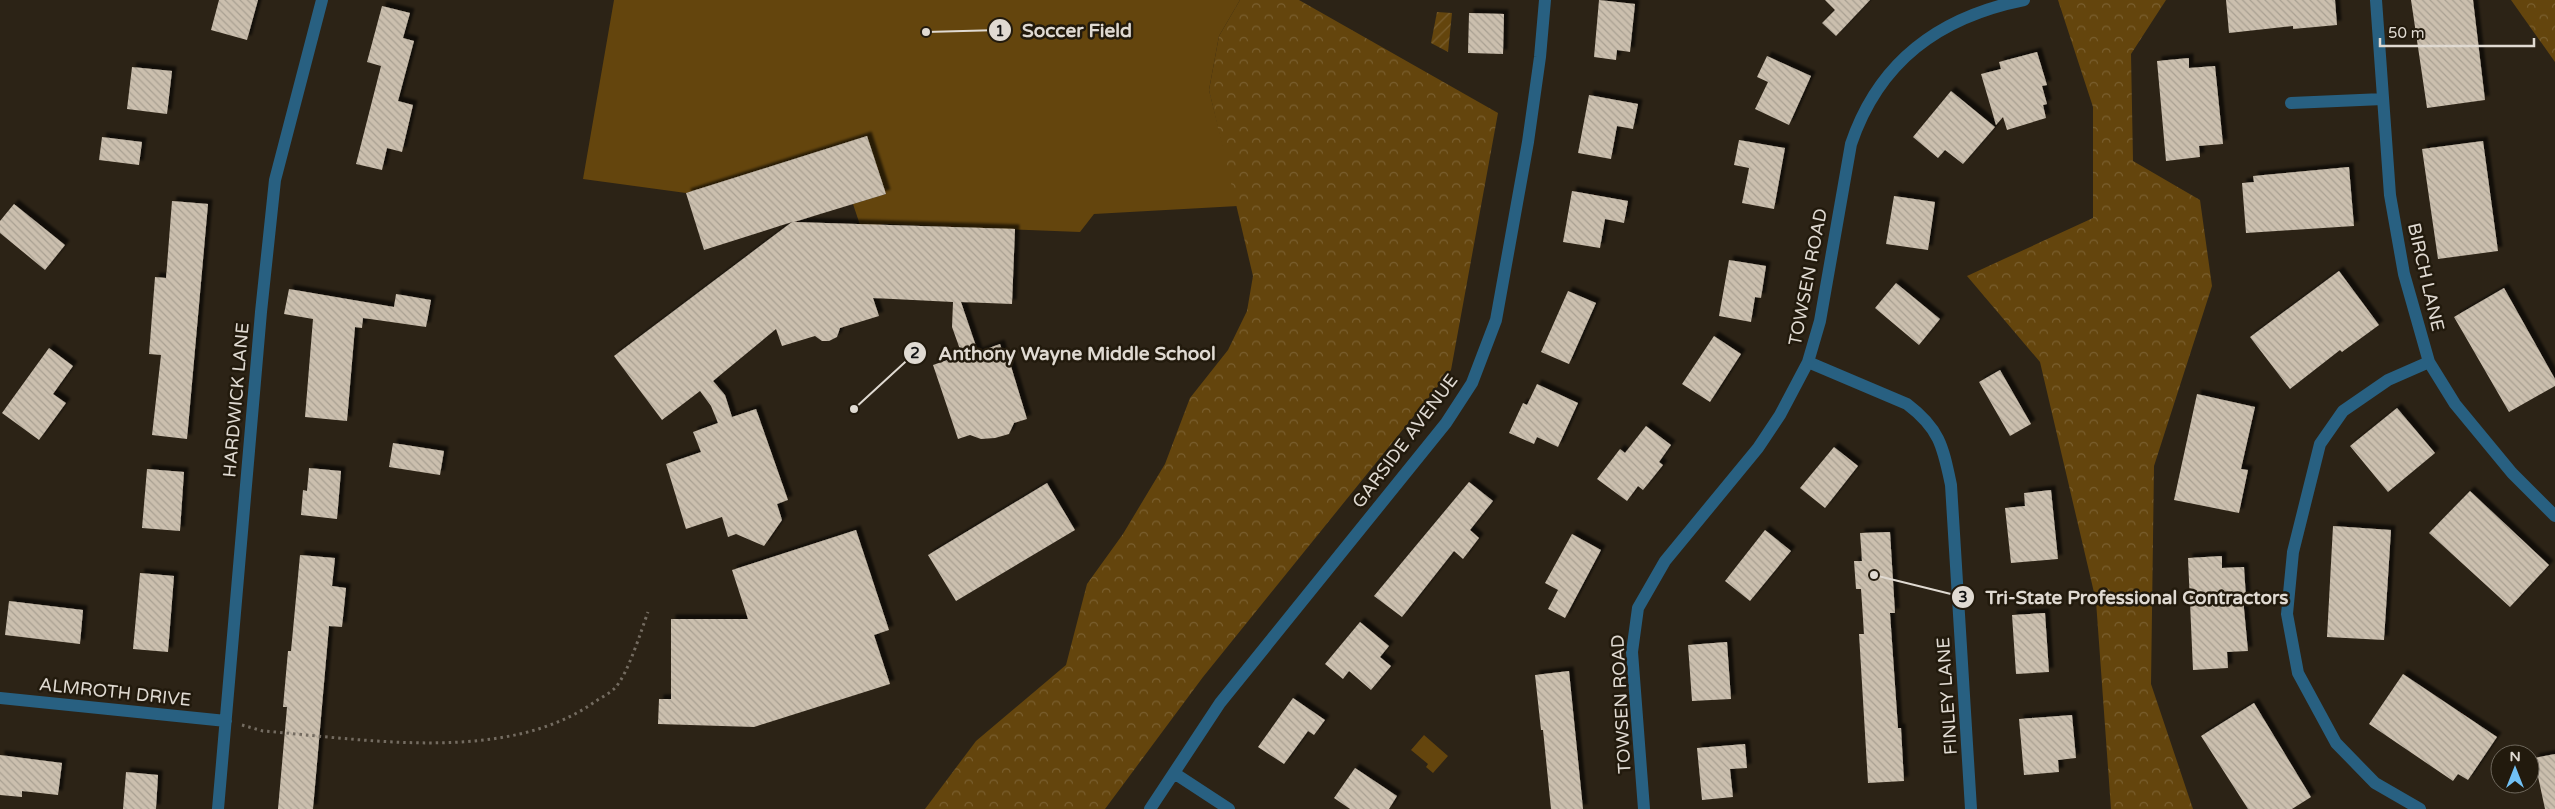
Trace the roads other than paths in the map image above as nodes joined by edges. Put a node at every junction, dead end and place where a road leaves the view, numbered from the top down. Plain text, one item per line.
1 (322, 0) edge
2 (1545, 0) edge
3 (2024, 0) edge
4 (2376, 0) edge
5 (2383, 99) junction
6 (2291, 103) dead end
7 (1808, 362) junction
8 (2428, 362) junction
9 (2555, 516) edge
10 (0, 698) edge
11 (226, 721) junction
12 (1174, 773) junction
13 (218, 809) edge
14 (1150, 809) edge
15 (1229, 809) edge
16 (1644, 809) edge
17 (1971, 809) edge
18 (2420, 809) edge

1 - 11 street, HARDWICK LANE
2 - 12 street, GARSIDE AVENUE
3 - 7 street, TOWSEN ROAD
4 - 5 street, BIRCH LANE
5 - 6 street
5 - 8 street, BIRCH LANE
7 - 16 street, TOWSEN ROAD
7 - 17 street, FINLEY LANE
8 - 9 street, BIRCH LANE
8 - 18 street
10 - 11 street, ALMROTH DRIVE
11 - 13 street, HARDWICK LANE
12 - 14 street, GARSIDE AVENUE
12 - 15 street

